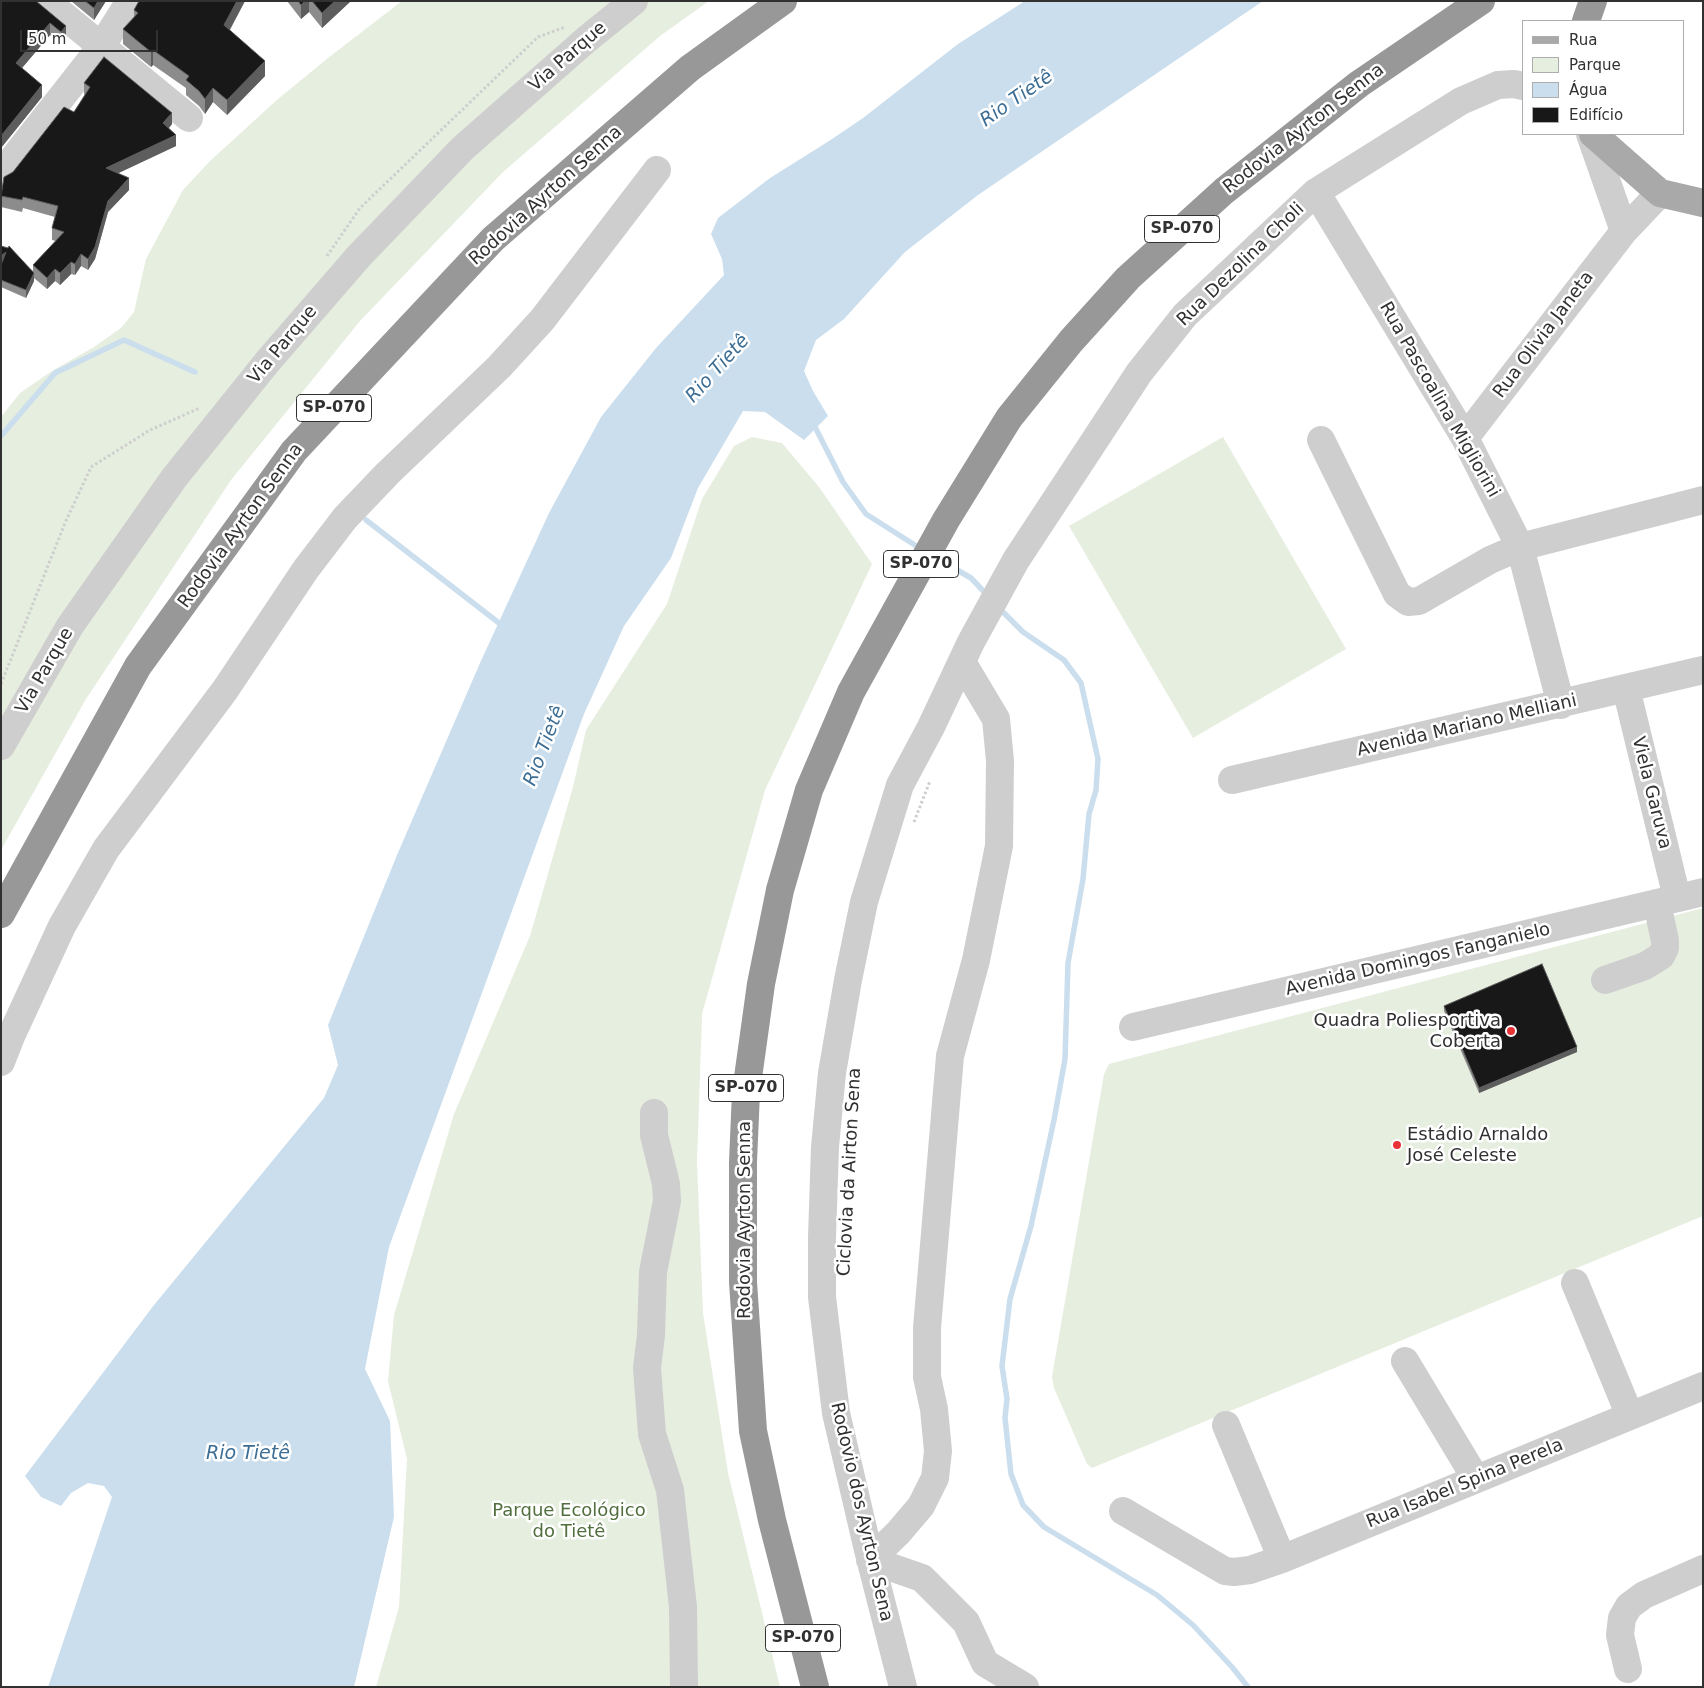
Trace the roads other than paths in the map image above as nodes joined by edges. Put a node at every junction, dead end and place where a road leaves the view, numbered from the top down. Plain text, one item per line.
1 (46, 1) edge
2 (130, 1) edge
3 (634, 1) edge
4 (783, 1) edge
5 (1481, 1) edge
6 (1592, 1) edge
7 (1586, 20) edge
8 (101, 47) junction
9 (1522, 86) edge
10 (189, 118) dead end
11 (1591, 135) edge
12 (1592, 135) edge
13 (657, 170) dead end
14 (1, 174) edge
15 (1316, 192) junction
16 (1660, 193) junction
17 (1703, 203) edge
18 (1624, 231) junction
19 (1465, 438) junction
20 (1321, 440) dead end
21 (1703, 500) edge
22 (1520, 546) junction
23 (967, 652) junction
24 (1703, 670) edge
25 (1626, 688) junction
26 (1561, 705) junction
27 (1, 746) edge
28 (1232, 780) dead end
29 (1679, 898) edge
30 (1, 914) edge
31 (1605, 980) dead end
32 (1133, 1027) dead end
33 (1, 1062) edge
34 (654, 1113) dead end
35 (1575, 1283) dead end
36 (1405, 1361) dead end
37 (1703, 1386) edge
38 (1630, 1416) junction
39 (1226, 1425) dead end
40 (1476, 1479) junction
41 (1123, 1512) dead end
42 (1282, 1559) junction
43 (870, 1560) junction
44 (1703, 1569) edge
45 (1628, 1669) dead end
46 (684, 1687) edge
47 (815, 1687) edge
48 (903, 1687) edge
49 (1025, 1687) edge

1 - 8 street
2 - 8 street
3 - 27 street, Via Parque
4 - 30 highway, Rodovia Ayrton Senna / SP-070
5 - 47 highway, Rodovia Ayrton Senna / SP-070
6 - 7 highway
8 - 10 street
8 - 14 street
9 - 15 street, Rua Dezolina Choli
11 - 18 street
12 - 16 main road
13 - 33 street
15 - 19 street, Rua Pascoalina Migliorini
15 - 23 street, Rua Dezolina Choli
16 - 17 main road
16 - 18 street, Rua Olivia Janeta
18 - 19 street, Rua Olivia Janeta
19 - 22 street, Rua Pascoalina Migliorini
20 - 22 street
21 - 22 street
22 - 26 street, Rua Pascoalina Migliorini
23 - 43 street, Rodovio dos Ayrton Sena
23 - 43 street
24 - 25 street, Avenida Mariano Melliani
25 - 26 street, Avenida Mariano Melliani
25 - 29 street, Viela Garuva
26 - 28 street, Avenida Mariano Melliani
29 - 31 street, Viela Garuva
29 - 32 street, Avenida Domingos Fanganielo
34 - 46 street
35 - 38 street
36 - 40 street
37 - 38 street, Rua Isabel Spina Perela
38 - 40 street, Rua Isabel Spina Perela
39 - 42 street
40 - 42 street, Rua Isabel Spina Perela
41 - 42 street, Rua Isabel Spina Perela
43 - 48 street, Rodovio dos Ayrton Sena
43 - 49 street
44 - 45 street

